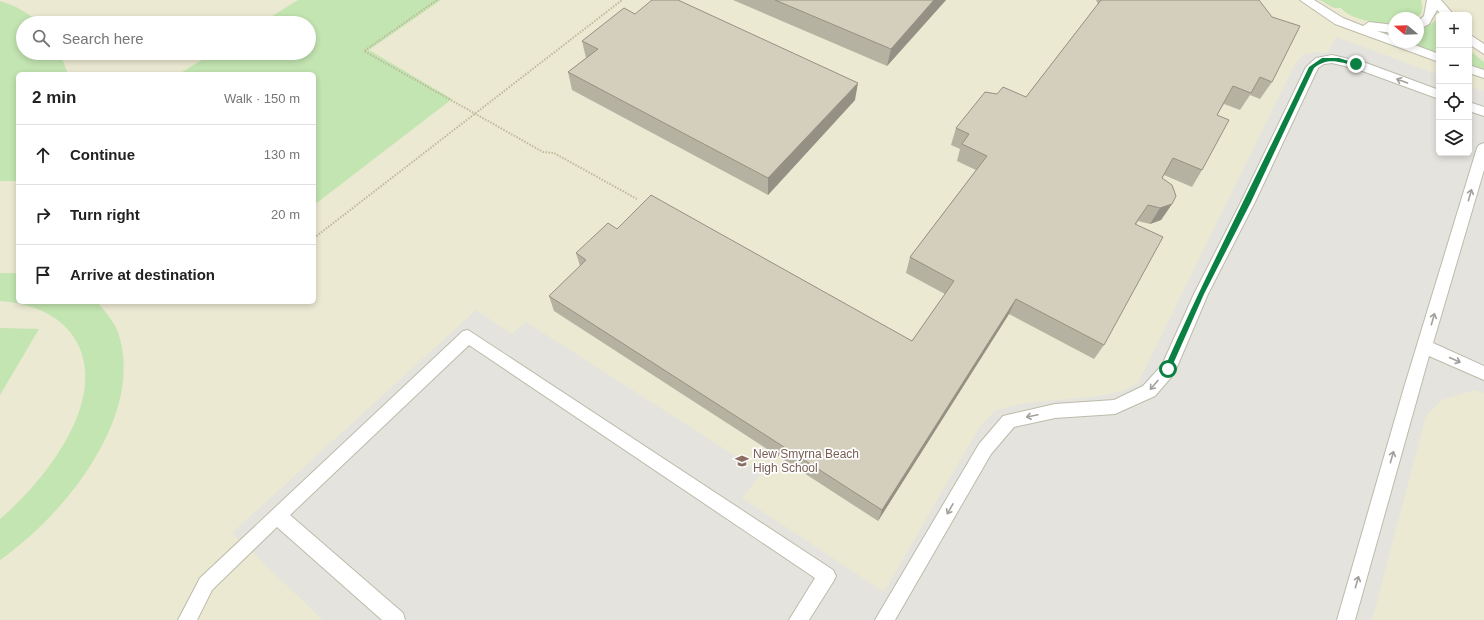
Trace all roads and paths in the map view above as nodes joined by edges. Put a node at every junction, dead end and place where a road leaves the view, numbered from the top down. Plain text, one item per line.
1 (437, 0) edge
2 (622, 0) edge
3 (1306, 0) edge
4 (1434, 0) edge
5 (1445, 12) edge
6 (1339, 21) junction
7 (1424, 22) edge
8 (1388, 28) edge
9 (1388, 39) edge
10 (1472, 40) edge
11 (1412, 48) edge
12 (1484, 50) edge
13 (1436, 57) edge
14 (1472, 70) edge
15 (1484, 74) edge
16 (1436, 94) edge
17 (1472, 107) edge
18 (1484, 112) edge
19 (476, 114) junction
20 (1484, 148) edge
21 (637, 199) dead end
22 (316, 236) edge
23 (1426, 347) junction
24 (1484, 373) edge
25 (278, 515) junction
26 (187, 620) edge
27 (396, 620) edge
28 (798, 620) edge
29 (884, 620) edge
30 (1346, 620) edge

1 - 19 path
2 - 19 path
3 - 6 lane
4 - 5 lane
4 - 7 lane
6 - 8 lane
6 - 9 lane
10 - 12 lane
11 - 13 lane
14 - 15 lane
16 -> 29 lane
17 - 18 lane
19 - 21 path
19 - 22 path
23 -> 20 lane
23 -> 24 lane
30 -> 23 lane
25 - 26 lane
25 - 27 lane
25 - 28 lane

